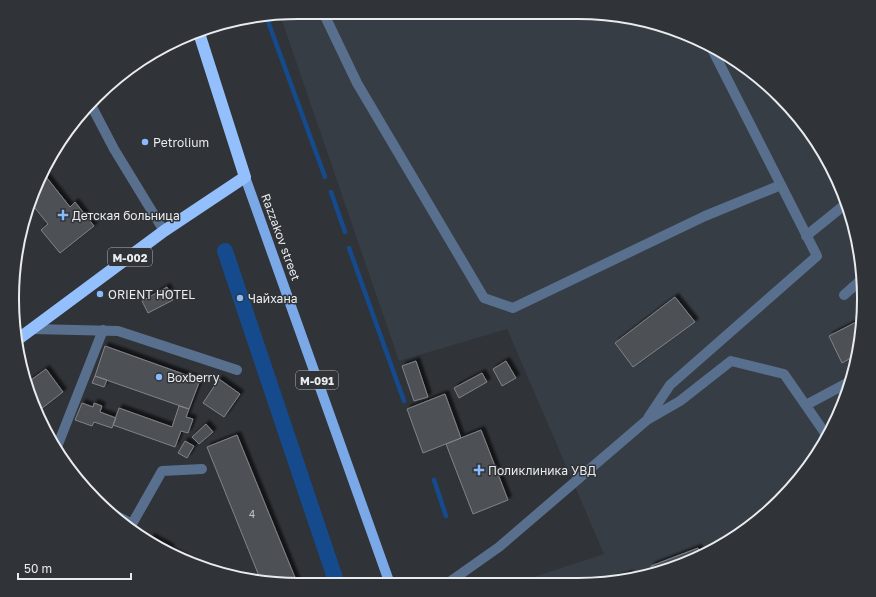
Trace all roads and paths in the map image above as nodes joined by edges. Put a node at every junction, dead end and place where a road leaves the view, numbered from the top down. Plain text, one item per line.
1 (327, 19) edge
2 (200, 37) edge
3 (715, 55) edge
4 (93, 109) edge
5 (245, 177) junction
6 (781, 185) junction
7 (841, 207) edge
8 (164, 232) junction
9 (806, 236) junction
10 (856, 284) edge
11 (844, 295) dead end
12 (33, 329) junction
13 (103, 330) junction
14 (21, 337) edge
15 (237, 370) dead end
16 (843, 385) edge
17 (806, 405) junction
18 (646, 420) junction
19 (824, 431) edge
20 (59, 442) edge
21 (202, 469) dead end
22 (132, 523) edge
23 (388, 578) edge
24 (455, 578) edge

1 - 6 street
2 - 5 highway, Razzakov street / М-091
3 - 6 street
4 - 8 street
5 - 8 highway, M-002
5 - 23 main road, Razzakov street / М-091
6 - 9 street
7 - 9 street
8 - 12 highway, M-002
9 - 18 street
10 - 11 street
12 - 13 street
12 - 14 highway, M-002
13 - 15 street
13 - 20 street
16 - 17 street
17 - 18 street
17 - 19 street
18 - 24 street
21 - 22 street

